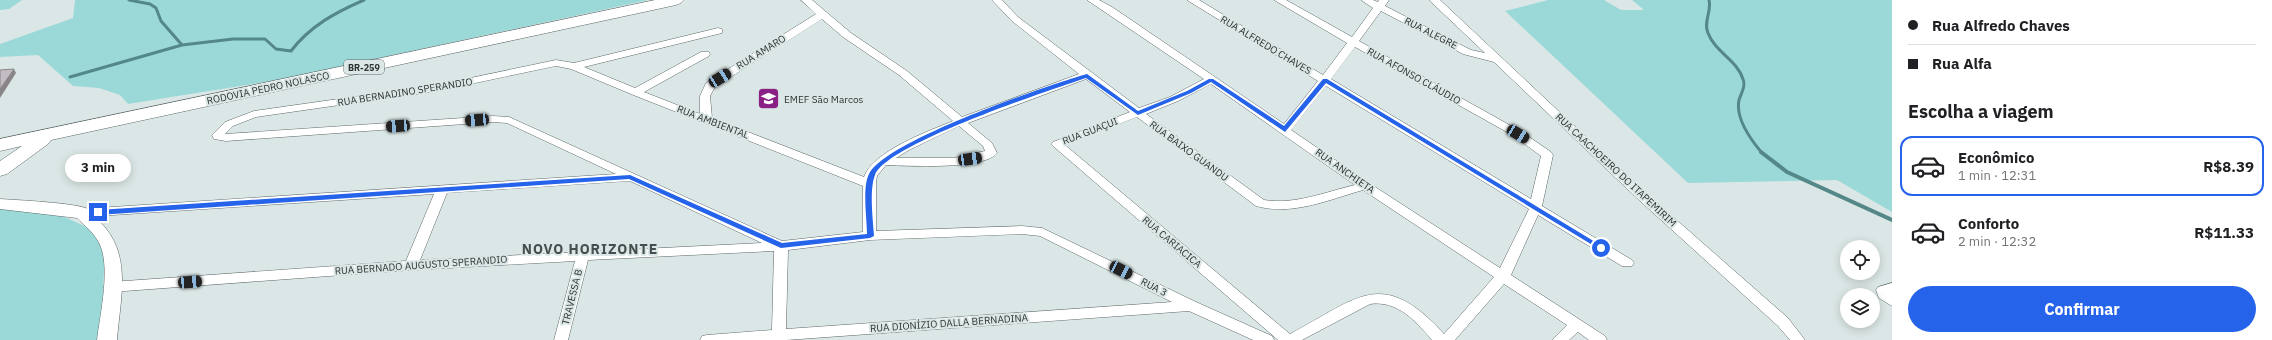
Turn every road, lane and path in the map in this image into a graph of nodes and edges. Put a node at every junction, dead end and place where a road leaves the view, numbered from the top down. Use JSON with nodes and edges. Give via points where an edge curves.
{"nodes":[{"id":1,"x":676,"y":0,"type":"edge"},
{"id":2,"x":806,"y":0,"type":"edge"},
{"id":3,"x":997,"y":0,"type":"edge"},
{"id":4,"x":1092,"y":0,"type":"edge"},
{"id":5,"x":1192,"y":0,"type":"edge"},
{"id":6,"x":1279,"y":0,"type":"edge"},
{"id":7,"x":1366,"y":0,"type":"edge"},
{"id":8,"x":1434,"y":0,"type":"edge"},
{"id":9,"x":1381,"y":3,"type":"edge"},
{"id":10,"x":823,"y":14,"type":"junction"},
{"id":11,"x":718,"y":32,"type":"dead end"},
{"id":12,"x":1353,"y":41,"type":"junction"},
{"id":13,"x":705,"y":54,"type":"dead end"},
{"id":14,"x":1498,"y":60,"type":"junction"},
{"id":15,"x":556,"y":63,"type":"joint"},
{"id":16,"x":574,"y":66,"type":"junction"},
{"id":17,"x":1087,"y":75,"type":"junction"},
{"id":18,"x":1211,"y":80,"type":"junction"},
{"id":19,"x":1325,"y":80,"type":"junction"},
{"id":20,"x":635,"y":92,"type":"junction"},
{"id":21,"x":1138,"y":113,"type":"junction"},
{"id":22,"x":706,"y":120,"type":"junction"},
{"id":23,"x":960,"y":121,"type":"junction"},
{"id":24,"x":1285,"y":130,"type":"junction"},
{"id":25,"x":52,"y":134,"type":"junction"},
{"id":26,"x":1057,"y":144,"type":"joint"},
{"id":27,"x":0,"y":145,"type":"edge"},
{"id":28,"x":883,"y":161,"type":"junction"},
{"id":29,"x":0,"y":170,"type":"edge"},
{"id":30,"x":630,"y":177,"type":"junction"},
{"id":31,"x":870,"y":184,"type":"junction"},
{"id":32,"x":1365,"y":186,"type":"junction"},
{"id":33,"x":442,"y":189,"type":"junction"},
{"id":34,"x":0,"y":204,"type":"edge"},
{"id":35,"x":1535,"y":209,"type":"junction"},
{"id":36,"x":82,"y":213,"type":"junction"},
{"id":37,"x":1042,"y":232,"type":"joint"},
{"id":38,"x":870,"y":236,"type":"junction"},
{"id":39,"x":781,"y":246,"type":"junction"},
{"id":40,"x":582,"y":255,"type":"junction"},
{"id":41,"x":1627,"y":263,"type":"dead end"},
{"id":42,"x":411,"y":265,"type":"junction"},
{"id":43,"x":1504,"y":275,"type":"junction"},
{"id":44,"x":111,"y":287,"type":"junction"},
{"id":45,"x":1887,"y":289,"type":"edge"},
{"id":46,"x":1892,"y":301,"type":"edge"},
{"id":47,"x":1191,"y":306,"type":"junction"},
{"id":48,"x":1577,"y":325,"type":"junction"},
{"id":49,"x":779,"y":338,"type":"edge"},
{"id":50,"x":107,"y":340,"type":"edge"},
{"id":51,"x":561,"y":340,"type":"edge"},
{"id":52,"x":707,"y":340,"type":"edge"},
{"id":53,"x":1267,"y":340,"type":"edge"},
{"id":54,"x":1289,"y":340,"type":"edge"},
{"id":55,"x":1441,"y":340,"type":"edge"},
{"id":56,"x":1447,"y":340,"type":"edge"},
{"id":57,"x":1559,"y":340,"type":"edge"},
{"id":58,"x":1600,"y":340,"type":"edge"},
{"id":59,"x":1798,"y":340,"type":"edge"}],
"edges":[{"from":1,"to":25,"type":"highway","name":"RODOVIA PEDRO NOLASCO","number":"BR-259"},
{"from":2,"to":10,"type":"street"},
{"from":3,"to":17,"type":"street","name":"RUA BAIXO GUANDU","via":[[1016,19]]},
{"from":4,"to":18,"type":"street","name":"RUA ANCHIETA"},
{"from":5,"to":19,"type":"street","name":"RUA ALFREDO CHAVES"},
{"from":6,"to":12,"type":"street","name":"RUA AFONSO CLÁUDIO"},
{"from":7,"to":9,"type":"street","name":"RUA ALEGRE"},
{"from":8,"to":14,"type":"street","name":"RUA CAACHOEIRO DO ITAPEMIRIM"},
{"from":9,"to":12,"type":"street"},
{"from":9,"to":14,"type":"street","name":"RUA ALEGRE","via":[[1466,52]]},
{"from":10,"to":22,"type":"street","name":"RUA AMARO","via":[[710,85],[705,96]]},
{"from":10,"to":23,"type":"street","via":[[847,35],[903,73]]},
{"from":11,"to":16,"type":"street"},
{"from":12,"to":19,"type":"street"},
{"from":12,"to":35,"type":"street","name":"RUA AFONSO CLÁUDIO","via":[[1518,134],[1547,155]]},
{"from":13,"to":20,"type":"street"},
{"from":14,"to":59,"type":"street","name":"RUA CAACHOEIRO DO ITAPEMIRIM","via":[[1643,197],[1783,322]]},
{"from":15,"to":16,"type":"street","name":"RUA AMBIENTAL"},
{"from":15,"to":30,"type":"street","name":"RUA BERNADINO SPERANDIO","via":[[437,88],[254,114],[234,122],[220,132],[218,137],[503,120]]},
{"from":16,"to":20,"type":"street","name":"RUA AMBIENTAL"},
{"from":17,"to":21,"type":"street","name":"RUA BAIXO GUANDU"},
{"from":17,"to":23,"type":"street"},
{"from":18,"to":21,"type":"street","name":"RUA GUAÇUI"},
{"from":18,"to":24,"type":"street","name":"RUA ANCHIETA"},
{"from":19,"to":24,"type":"street"},
{"from":19,"to":35,"type":"street","name":"RUA ALFREDO CHAVES"},
{"from":20,"to":22,"type":"street","name":"RUA AMBIENTAL"},
{"from":21,"to":26,"type":"street","name":"RUA GUAÇUI"},
{"from":21,"to":32,"type":"street","name":"RUA BAIXO GUANDU","via":[[1260,203],[1290,205]]},
{"from":22,"to":31,"type":"street","name":"RUA AMBIENTAL"},
{"from":23,"to":28,"type":"street"},
{"from":23,"to":28,"type":"street","via":[[988,144],[991,153],[959,160]]},
{"from":24,"to":32,"type":"street","name":"RUA ANCHIETA"},
{"from":25,"to":27,"type":"highway","name":"RODOVIA PEDRO NOLASCO","number":"BR-259"},
{"from":25,"to":29,"type":"highway"},
{"from":26,"to":54,"type":"street","name":"RUA CARIACICA"},
{"from":28,"to":31,"type":"street","via":[[872,175]]},
{"from":30,"to":33,"type":"street"},
{"from":30,"to":39,"type":"street"},
{"from":31,"to":38,"type":"street"},
{"from":32,"to":43,"type":"street","name":"RUA ANCHIETA"},
{"from":33,"to":36,"type":"street"},
{"from":33,"to":42,"type":"street"},
{"from":34,"to":36,"type":"main road"},
{"from":35,"to":41,"type":"street","name":"RUA ALFREDO CHAVES"},
{"from":35,"to":43,"type":"street"},
{"from":36,"to":44,"type":"main road","via":[[107,241],[111,252]]},
{"from":37,"to":38,"type":"street","name":"RUA BERNADO AUGUSTO SPERANDIO","via":[[1012,230]]},
{"from":37,"to":47,"type":"street","name":"RUA 3"},
{"from":38,"to":39,"type":"street","name":"RUA BERNADO AUGUSTO SPERANDIO"},
{"from":39,"to":40,"type":"street","name":"RUA BERNADO AUGUSTO SPERANDIO"},
{"from":39,"to":49,"type":"street"},
{"from":40,"to":42,"type":"street","name":"RUA BERNADO AUGUSTO SPERANDIO"},
{"from":40,"to":51,"type":"street","name":"TRAVESSA B"},
{"from":42,"to":44,"type":"street","name":"RUA BERNADO AUGUSTO SPERANDIO"},
{"from":43,"to":48,"type":"street","name":"RUA ANCHIETA"},
{"from":43,"to":56,"type":"street"},
{"from":44,"to":50,"type":"main road"},
{"from":45,"to":46,"type":"street","via":[[1884,295]]},
{"from":47,"to":49,"type":"street","name":"RUA DIONÍZIO DALLA BERNADINA"},
{"from":47,"to":53,"type":"street","name":"RUA 3"},
{"from":48,"to":57,"type":"street"},
{"from":48,"to":58,"type":"street","name":"RUA ANCHIETA"},
{"from":49,"to":52,"type":"street","name":"RUA DIONÍZIO DALLA BERNADINA"},
{"from":54,"to":55,"type":"street","via":[[1367,299],[1377,297],[1396,300],[1416,315]]}]}
